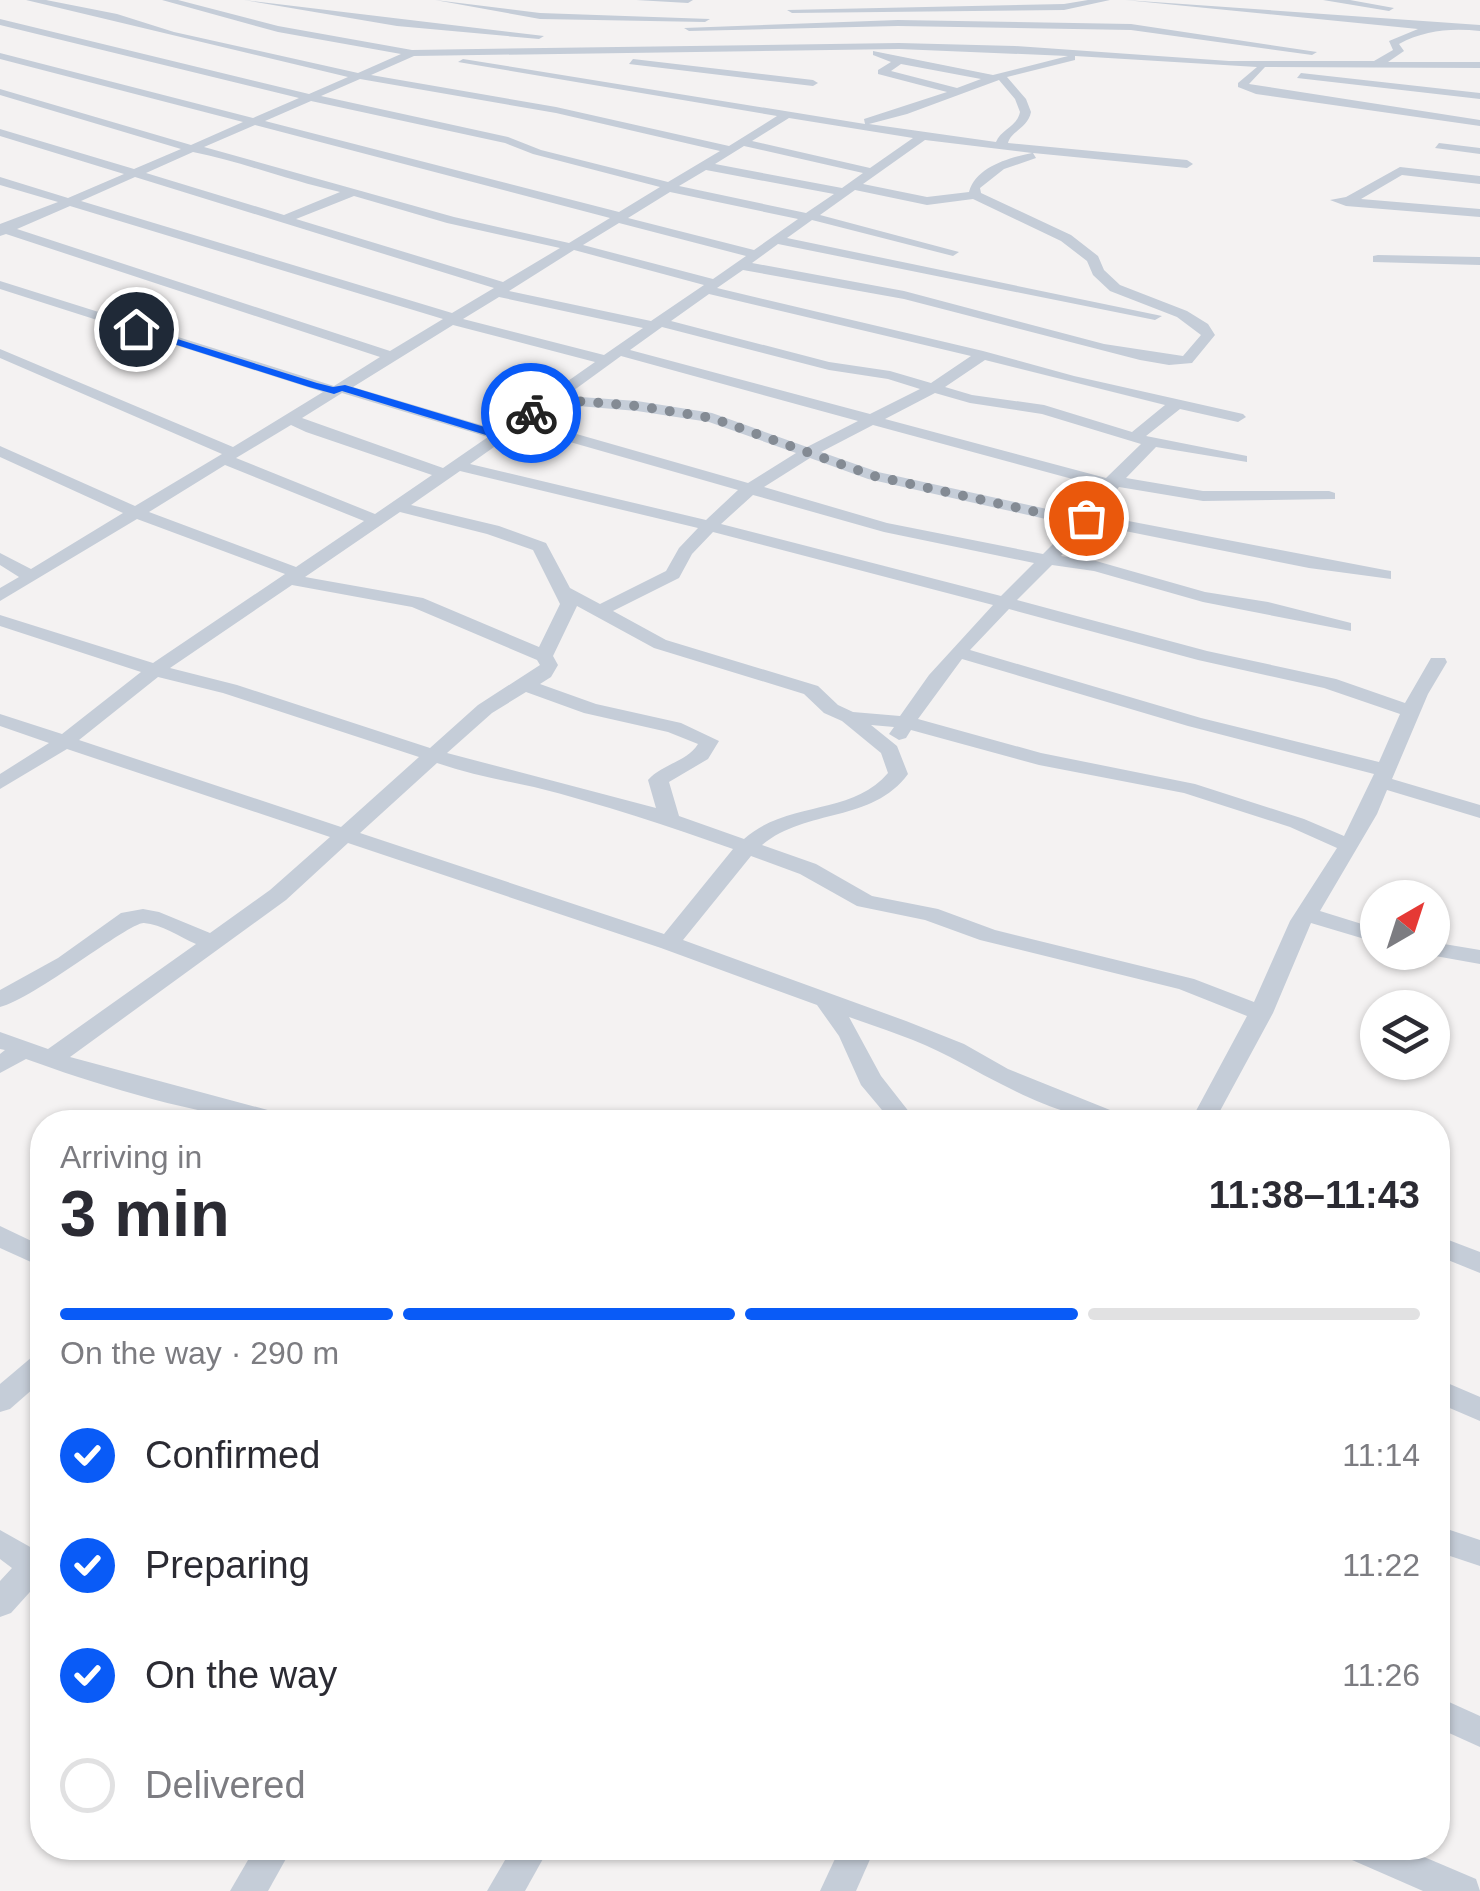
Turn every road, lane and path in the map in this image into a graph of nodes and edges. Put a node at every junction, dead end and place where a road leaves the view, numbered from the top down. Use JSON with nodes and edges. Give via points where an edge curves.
{"nodes":[{"id":1,"x":167,"y":0,"type":"edge"},
{"id":2,"x":249,"y":0,"type":"edge"},
{"id":3,"x":440,"y":0,"type":"edge"},
{"id":4,"x":641,"y":0,"type":"edge"},
{"id":5,"x":688,"y":0,"type":"edge"},
{"id":6,"x":1105,"y":0,"type":"edge"},
{"id":7,"x":1130,"y":0,"type":"edge"},
{"id":8,"x":1328,"y":0,"type":"edge"},
{"id":9,"x":234,"y":1,"type":"edge"},
{"id":10,"x":779,"y":2,"type":"dead end"},
{"id":11,"x":70,"y":3,"type":"edge"},
{"id":12,"x":37,"y":5,"type":"edge"},
{"id":13,"x":1389,"y":8,"type":"dead end"},
{"id":14,"x":1249,"y":9,"type":"junction"},
{"id":15,"x":542,"y":10,"type":"junction"},
{"id":16,"x":202,"y":12,"type":"junction"},
{"id":17,"x":22,"y":18,"type":"dead end"},
{"id":18,"x":798,"y":18,"type":"junction"},
{"id":19,"x":720,"y":19,"type":"junction"},
{"id":20,"x":1,"y":23,"type":"edge"},
{"id":21,"x":1432,"y":27,"type":"junction"},
{"id":22,"x":689,"y":28,"type":"dead end"},
{"id":23,"x":745,"y":28,"type":"junction"},
{"id":24,"x":1480,"y":28,"type":"edge"},
{"id":25,"x":539,"y":36,"type":"junction"},
{"id":26,"x":1217,"y":39,"type":"junction"},
{"id":27,"x":865,"y":48,"type":"junction"},
{"id":28,"x":537,"y":49,"type":"junction"},
{"id":29,"x":555,"y":49,"type":"junction"},
{"id":30,"x":412,"y":53,"type":"junction"},
{"id":31,"x":1078,"y":54,"type":"junction"},
{"id":32,"x":0,"y":56,"type":"edge"},
{"id":33,"x":899,"y":61,"type":"junction"},
{"id":34,"x":1192,"y":61,"type":"junction"},
{"id":35,"x":1229,"y":64,"type":"junction"},
{"id":36,"x":1377,"y":64,"type":"junction"},
{"id":37,"x":1480,"y":65,"type":"edge"},
{"id":38,"x":1261,"y":69,"type":"junction"},
{"id":39,"x":359,"y":76,"type":"junction"},
{"id":40,"x":998,"y":77,"type":"junction"},
{"id":41,"x":812,"y":83,"type":"dead end"},
{"id":42,"x":0,"y":92,"type":"edge"},
{"id":43,"x":960,"y":92,"type":"junction"},
{"id":44,"x":1480,"y":96,"type":"edge"},
{"id":45,"x":309,"y":97,"type":"junction"},
{"id":46,"x":790,"y":114,"type":"junction"},
{"id":47,"x":883,"y":118,"type":"junction"},
{"id":48,"x":855,"y":123,"type":"junction"},
{"id":49,"x":253,"y":124,"type":"junction"},
{"id":50,"x":1480,"y":124,"type":"edge"},
{"id":51,"x":894,"y":130,"type":"junction"},
{"id":52,"x":0,"y":132,"type":"edge"},
{"id":53,"x":923,"y":136,"type":"junction"},
{"id":54,"x":26,"y":140,"type":"junction"},
{"id":55,"x":739,"y":146,"type":"junction"},
{"id":56,"x":1439,"y":146,"type":"dead end"},
{"id":57,"x":1004,"y":147,"type":"junction"},
{"id":58,"x":0,"y":149,"type":"edge"},
{"id":59,"x":194,"y":149,"type":"junction"},
{"id":60,"x":1480,"y":151,"type":"edge"},
{"id":61,"x":1058,"y":153,"type":"junction"},
{"id":62,"x":1187,"y":164,"type":"dead end"},
{"id":63,"x":706,"y":166,"type":"junction"},
{"id":64,"x":873,"y":172,"type":"junction"},
{"id":65,"x":134,"y":174,"type":"junction"},
{"id":66,"x":1480,"y":180,"type":"edge"},
{"id":67,"x":0,"y":181,"type":"edge"},
{"id":68,"x":671,"y":187,"type":"junction"},
{"id":69,"x":850,"y":189,"type":"junction"},
{"id":70,"x":354,"y":191,"type":"junction"},
{"id":71,"x":976,"y":195,"type":"junction"},
{"id":72,"x":71,"y":202,"type":"junction"},
{"id":73,"x":1480,"y":213,"type":"edge"},
{"id":74,"x":809,"y":217,"type":"junction"},
{"id":75,"x":288,"y":218,"type":"junction"},
{"id":76,"x":620,"y":218,"type":"junction"},
{"id":77,"x":2,"y":230,"type":"edge"},
{"id":78,"x":776,"y":240,"type":"junction"},
{"id":79,"x":572,"y":246,"type":"junction"},
{"id":80,"x":953,"y":252,"type":"dead end"},
{"id":81,"x":756,"y":254,"type":"junction"},
{"id":82,"x":1378,"y":259,"type":"dead end"},
{"id":83,"x":1480,"y":261,"type":"edge"},
{"id":84,"x":739,"y":265,"type":"junction"},
{"id":85,"x":0,"y":285,"type":"edge"},
{"id":86,"x":709,"y":286,"type":"junction"},
{"id":87,"x":500,"y":290,"type":"junction"},
{"id":88,"x":1172,"y":311,"type":"junction"},
{"id":89,"x":452,"y":319,"type":"junction"},
{"id":90,"x":656,"y":324,"type":"junction"},
{"id":91,"x":1106,"y":347,"type":"junction"},
{"id":92,"x":0,"y":354,"type":"edge"},
{"id":93,"x":983,"y":355,"type":"junction"},
{"id":94,"x":391,"y":356,"type":"junction"},
{"id":95,"x":612,"y":356,"type":"junction"},
{"id":96,"x":1081,"y":370,"type":"junction"},
{"id":97,"x":935,"y":387,"type":"junction"},
{"id":98,"x":338,"y":389,"type":"junction"},
{"id":99,"x":550,"y":399,"type":"junction"},
{"id":100,"x":1176,"y":404,"type":"junction"},
{"id":101,"x":1238,"y":417,"type":"dead end"},
{"id":102,"x":290,"y":418,"type":"junction"},
{"id":103,"x":875,"y":420,"type":"junction"},
{"id":104,"x":518,"y":422,"type":"junction"},
{"id":105,"x":499,"y":435,"type":"junction"},
{"id":106,"x":1134,"y":438,"type":"junction"},
{"id":107,"x":1152,"y":442,"type":"junction"},
{"id":108,"x":0,"y":451,"type":"edge"},
{"id":109,"x":806,"y":454,"type":"junction"},
{"id":110,"x":229,"y":456,"type":"junction"},
{"id":111,"x":1240,"y":459,"type":"dead end"},
{"id":112,"x":450,"y":470,"type":"junction"},
{"id":113,"x":1111,"y":483,"type":"junction"},
{"id":114,"x":754,"y":488,"type":"junction"},
{"id":115,"x":1329,"y":496,"type":"dead end"},
{"id":116,"x":396,"y":506,"type":"junction"},
{"id":117,"x":136,"y":513,"type":"junction"},
{"id":118,"x":376,"y":520,"type":"junction"},
{"id":119,"x":1084,"y":520,"type":"junction"},
{"id":120,"x":712,"y":526,"type":"junction"},
{"id":121,"x":0,"y":558,"type":"edge"},
{"id":122,"x":1050,"y":558,"type":"junction"},
{"id":123,"x":1385,"y":575,"type":"dead end"},
{"id":124,"x":32,"y":576,"type":"junction"},
{"id":125,"x":293,"y":576,"type":"junction"},
{"id":126,"x":566,"y":592,"type":"junction"},
{"id":127,"x":0,"y":596,"type":"edge"},
{"id":128,"x":1006,"y":605,"type":"junction"},
{"id":129,"x":600,"y":610,"type":"junction"},
{"id":130,"x":0,"y":620,"type":"edge"},
{"id":131,"x":1345,"y":627,"type":"dead end"},
{"id":132,"x":960,"y":654,"type":"junction"},
{"id":133,"x":544,"y":656,"type":"junction"},
{"id":134,"x":1438,"y":662,"type":"dead end"},
{"id":135,"x":155,"y":670,"type":"junction"},
{"id":136,"x":525,"y":684,"type":"junction"},
{"id":137,"x":1410,"y":711,"type":"junction"},
{"id":138,"x":850,"y":717,"type":"junction"},
{"id":139,"x":0,"y":720,"type":"edge"},
{"id":140,"x":906,"y":722,"type":"junction"},
{"id":141,"x":64,"y":742,"type":"junction"},
{"id":142,"x":890,"y":750,"type":"junction"},
{"id":143,"x":431,"y":755,"type":"junction"},
{"id":144,"x":1383,"y":776,"type":"junction"},
{"id":145,"x":0,"y":784,"type":"edge"},
{"id":146,"x":1480,"y":812,"type":"edge"},
{"id":147,"x":670,"y":820,"type":"junction"},
{"id":148,"x":348,"y":835,"type":"junction"},
{"id":149,"x":1349,"y":846,"type":"junction"},
{"id":150,"x":748,"y":847,"type":"junction"},
{"id":151,"x":1306,"y":914,"type":"junction"},
{"id":152,"x":1360,"y":930,"type":"edge"},
{"id":153,"x":213,"y":943,"type":"junction"},
{"id":154,"x":669,"y":943,"type":"junction"},
{"id":155,"x":1450,"y":952,"type":"edge"},
{"id":156,"x":1480,"y":957,"type":"edge"},
{"id":157,"x":0,"y":1000,"type":"edge"},
{"id":158,"x":827,"y":1002,"type":"junction"},
{"id":159,"x":1262,"y":1013,"type":"junction"},
{"id":160,"x":12,"y":1045,"type":"edge"},
{"id":161,"x":51,"y":1059,"type":"junction"},
{"id":162,"x":0,"y":1065,"type":"edge"},
{"id":163,"x":237,"y":1110,"type":"edge"},
{"id":164,"x":895,"y":1110,"type":"edge"},
{"id":165,"x":1087,"y":1110,"type":"edge"},
{"id":166,"x":1209,"y":1110,"type":"edge"},
{"id":167,"x":0,"y":1236,"type":"edge"},
{"id":168,"x":1450,"y":1250,"type":"edge"},
{"id":169,"x":30,"y":1251,"type":"edge"},
{"id":170,"x":1476,"y":1259,"type":"edge"},
{"id":171,"x":30,"y":1375,"type":"edge"},
{"id":172,"x":1450,"y":1396,"type":"edge"},
{"id":173,"x":0,"y":1401,"type":"edge"},
{"id":174,"x":1480,"y":1410,"type":"edge"},
{"id":175,"x":0,"y":1543,"type":"edge"},
{"id":176,"x":1450,"y":1543,"type":"edge"},
{"id":177,"x":1480,"y":1553,"type":"edge"},
{"id":178,"x":30,"y":1559,"type":"edge"},
{"id":179,"x":30,"y":1574,"type":"edge"},
{"id":180,"x":0,"y":1603,"type":"edge"},
{"id":181,"x":1450,"y":1718,"type":"edge"},
{"id":182,"x":1480,"y":1732,"type":"edge"},
{"id":183,"x":267,"y":1860,"type":"edge"},
{"id":184,"x":524,"y":1860,"type":"edge"},
{"id":185,"x":852,"y":1860,"type":"edge"},
{"id":186,"x":1392,"y":1860,"type":"edge"},
{"id":187,"x":248,"y":1891,"type":"edge"},
{"id":188,"x":506,"y":1891,"type":"edge"},
{"id":189,"x":838,"y":1891,"type":"edge"},
{"id":190,"x":1463,"y":1891,"type":"edge"}],
"edges":[{"from":1,"to":16,"type":"street"},
{"from":2,"to":25,"type":"street","via":[[397,24]]},
{"from":3,"to":15,"type":"street"},
{"from":4,"to":5,"type":"street"},
{"from":6,"to":18,"type":"street"},
{"from":7,"to":14,"type":"street"},
{"from":8,"to":13,"type":"street"},
{"from":9,"to":16,"type":"street"},
{"from":10,"to":18,"type":"street"},
{"from":11,"to":12,"type":"street"},
{"from":11,"to":39,"type":"street"},
{"from":14,"to":21,"type":"street"},
{"from":14,"to":26,"type":"street"},
{"from":15,"to":19,"type":"street"},
{"from":15,"to":25,"type":"street"},
{"from":16,"to":30,"type":"street"},
{"from":17,"to":20,"type":"street"},
{"from":18,"to":19,"type":"street"},
{"from":18,"to":23,"type":"street"},
{"from":18,"to":26,"type":"street","via":[[1100,26]]},
{"from":19,"to":23,"type":"street"},
{"from":20,"to":45,"type":"street"},
{"from":21,"to":24,"type":"street"},
{"from":21,"to":36,"type":"street","via":[[1394,42],[1399,51]]},
{"from":22,"to":23,"type":"street"},
{"from":25,"to":28,"type":"street"},
{"from":26,"to":34,"type":"street"},
{"from":26,"to":36,"type":"street"},
{"from":27,"to":29,"type":"street"},
{"from":27,"to":31,"type":"street"},
{"from":27,"to":33,"type":"street"},
{"from":28,"to":29,"type":"street"},
{"from":28,"to":30,"type":"street"},
{"from":29,"to":41,"type":"street"},
{"from":30,"to":39,"type":"street"},
{"from":30,"to":46,"type":"street"},
{"from":31,"to":34,"type":"street"},
{"from":31,"to":40,"type":"street"},
{"from":32,"to":49,"type":"street"},
{"from":33,"to":40,"type":"street"},
{"from":33,"to":43,"type":"street","via":[[882,72]]},
{"from":34,"to":35,"type":"street"},
{"from":35,"to":36,"type":"street"},
{"from":35,"to":38,"type":"street"},
{"from":36,"to":37,"type":"street"},
{"from":38,"to":44,"type":"street"},
{"from":38,"to":50,"type":"street","via":[[1242,85]]},
{"from":39,"to":45,"type":"street"},
{"from":39,"to":55,"type":"street"},
{"from":40,"to":43,"type":"street"},
{"from":40,"to":57,"type":"street","via":[[1018,91],[1026,115],[1005,134]]},
{"from":42,"to":59,"type":"street"},
{"from":43,"to":47,"type":"street"},
{"from":45,"to":49,"type":"street"},
{"from":45,"to":68,"type":"street","via":[[508,140]]},
{"from":46,"to":48,"type":"street"},
{"from":46,"to":55,"type":"street"},
{"from":47,"to":48,"type":"street"},
{"from":47,"to":51,"type":"street"},
{"from":48,"to":51,"type":"street"},
{"from":49,"to":59,"type":"street"},
{"from":49,"to":76,"type":"street"},
{"from":51,"to":53,"type":"street"},
{"from":52,"to":54,"type":"street"},
{"from":53,"to":57,"type":"street"},
{"from":53,"to":64,"type":"street"},
{"from":54,"to":58,"type":"street"},
{"from":54,"to":65,"type":"street"},
{"from":55,"to":63,"type":"street"},
{"from":55,"to":64,"type":"street"},
{"from":56,"to":60,"type":"street"},
{"from":57,"to":61,"type":"street"},
{"from":59,"to":65,"type":"street"},
{"from":59,"to":70,"type":"street"},
{"from":61,"to":62,"type":"street"},
{"from":61,"to":71,"type":"street","via":[[1007,161],[986,172]]},
{"from":63,"to":68,"type":"street"},
{"from":63,"to":69,"type":"street"},
{"from":64,"to":69,"type":"street"},
{"from":65,"to":72,"type":"street"},
{"from":65,"to":75,"type":"street"},
{"from":66,"to":73,"type":"street","via":[[1400,170],[1341,201]]},
{"from":67,"to":72,"type":"street"},
{"from":68,"to":74,"type":"street"},
{"from":68,"to":76,"type":"street"},
{"from":69,"to":71,"type":"street","via":[[926,201]]},
{"from":69,"to":74,"type":"street"},
{"from":70,"to":75,"type":"street"},
{"from":70,"to":79,"type":"street"},
{"from":71,"to":88,"type":"street","via":[[1082,249],[1115,288]]},
{"from":72,"to":77,"type":"street"},
{"from":72,"to":89,"type":"street"},
{"from":74,"to":78,"type":"street"},
{"from":74,"to":80,"type":"street"},
{"from":75,"to":87,"type":"street"},
{"from":76,"to":79,"type":"street"},
{"from":76,"to":81,"type":"street"},
{"from":77,"to":94,"type":"street"},
{"from":78,"to":81,"type":"street"},
{"from":78,"to":88,"type":"street","via":[[1143,316]]},
{"from":79,"to":86,"type":"street"},
{"from":79,"to":87,"type":"street"},
{"from":81,"to":84,"type":"street"},
{"from":82,"to":83,"type":"street"},
{"from":84,"to":86,"type":"street"},
{"from":84,"to":91,"type":"street","via":[[923,299]]},
{"from":85,"to":98,"type":"street"},
{"from":86,"to":90,"type":"street"},
{"from":86,"to":93,"type":"street"},
{"from":87,"to":89,"type":"street"},
{"from":87,"to":90,"type":"street"},
{"from":88,"to":91,"type":"street","via":[[1208,335],[1187,360]]},
{"from":89,"to":94,"type":"street"},
{"from":89,"to":95,"type":"street"},
{"from":90,"to":95,"type":"street"},
{"from":90,"to":97,"type":"street"},
{"from":91,"to":96,"type":"street"},
{"from":92,"to":110,"type":"street"},
{"from":93,"to":96,"type":"street"},
{"from":93,"to":97,"type":"street"},
{"from":94,"to":98,"type":"street"},
{"from":95,"to":99,"type":"street"},
{"from":95,"to":103,"type":"street"},
{"from":96,"to":100,"type":"street"},
{"from":97,"to":103,"type":"street"},
{"from":97,"to":106,"type":"street"},
{"from":98,"to":102,"type":"street"},
{"from":98,"to":105,"type":"street"},
{"from":99,"to":104,"type":"street"},
{"from":99,"to":109,"type":"street","via":[[712,418]]},
{"from":100,"to":101,"type":"street"},
{"from":100,"to":106,"type":"street"},
{"from":102,"to":110,"type":"street"},
{"from":102,"to":112,"type":"street"},
{"from":103,"to":109,"type":"street"},
{"from":103,"to":113,"type":"street"},
{"from":104,"to":105,"type":"street"},
{"from":104,"to":114,"type":"street"},
{"from":105,"to":112,"type":"street"},
{"from":106,"to":107,"type":"street"},
{"from":107,"to":111,"type":"street"},
{"from":107,"to":113,"type":"street"},
{"from":108,"to":117,"type":"street"},
{"from":109,"to":114,"type":"street"},
{"from":109,"to":119,"type":"street","via":[[874,476]]},
{"from":110,"to":117,"type":"street"},
{"from":110,"to":118,"type":"street"},
{"from":112,"to":116,"type":"street"},
{"from":112,"to":120,"type":"street"},
{"from":113,"to":115,"type":"street","via":[[1203,496]]},
{"from":113,"to":119,"type":"street"},
{"from":114,"to":120,"type":"street"},
{"from":114,"to":122,"type":"street","via":[[884,527]]},
{"from":116,"to":118,"type":"street"},
{"from":116,"to":126,"type":"street","via":[[540,547]]},
{"from":117,"to":124,"type":"street"},
{"from":117,"to":125,"type":"street"},
{"from":118,"to":125,"type":"street"},
{"from":119,"to":122,"type":"street"},
{"from":119,"to":123,"type":"street"},
{"from":120,"to":128,"type":"street"},
{"from":120,"to":129,"type":"street","via":[[672,574]]},
{"from":121,"to":124,"type":"street"},
{"from":122,"to":128,"type":"street"},
{"from":122,"to":131,"type":"street"},
{"from":124,"to":127,"type":"street"},
{"from":125,"to":133,"type":"street","via":[[391,594]]},
{"from":125,"to":135,"type":"street"},
{"from":126,"to":129,"type":"street"},
{"from":126,"to":133,"type":"street","via":[[569,604]]},
{"from":128,"to":132,"type":"street"},
{"from":128,"to":137,"type":"street","via":[[1329,683]]},
{"from":129,"to":138,"type":"street","via":[[660,644],[797,683]]},
{"from":130,"to":135,"type":"street"},
{"from":132,"to":140,"type":"street"},
{"from":132,"to":144,"type":"street","via":[[1230,732],[1326,752]]},
{"from":133,"to":136,"type":"street","via":[[544,673]]},
{"from":134,"to":137,"type":"street"},
{"from":135,"to":141,"type":"street"},
{"from":135,"to":143,"type":"street"},
{"from":136,"to":143,"type":"street"},
{"from":136,"to":147,"type":"street","via":[[709,741],[700,757],[658,780]]},
{"from":137,"to":144,"type":"street"},
{"from":138,"to":140,"type":"street"},
{"from":138,"to":142,"type":"street"},
{"from":139,"to":141,"type":"street"},
{"from":140,"to":142,"type":"street"},
{"from":140,"to":149,"type":"street","via":[[1039,759],[1188,788]]},
{"from":141,"to":145,"type":"street"},
{"from":141,"to":148,"type":"street"},
{"from":142,"to":150,"type":"street","via":[[898,774],[886,792],[797,816]]},
{"from":143,"to":147,"type":"street"},
{"from":143,"to":148,"type":"street"},
{"from":144,"to":146,"type":"street"},
{"from":144,"to":149,"type":"street"},
{"from":147,"to":150,"type":"street"},
{"from":148,"to":153,"type":"street"},
{"from":148,"to":154,"type":"street"},
{"from":149,"to":151,"type":"street"},
{"from":150,"to":154,"type":"street"},
{"from":150,"to":159,"type":"street","via":[[808,869],[865,901],[1186,984]]},
{"from":151,"to":152,"type":"street"},
{"from":151,"to":159,"type":"street"},
{"from":153,"to":157,"type":"street","via":[[158,919],[128,918]]},
{"from":153,"to":161,"type":"street"},
{"from":154,"to":158,"type":"street"},
{"from":155,"to":156,"type":"street"},
{"from":158,"to":164,"type":"street"},
{"from":158,"to":165,"type":"street","via":[[956,1050]]},
{"from":159,"to":166,"type":"street"},
{"from":160,"to":161,"type":"street"},
{"from":160,"to":162,"type":"street"},
{"from":161,"to":163,"type":"street"},
{"from":167,"to":169,"type":"street"},
{"from":168,"to":170,"type":"street"},
{"from":171,"to":173,"type":"street"},
{"from":172,"to":174,"type":"street"},
{"from":175,"to":178,"type":"street"},
{"from":176,"to":177,"type":"street"},
{"from":179,"to":180,"type":"street"},
{"from":181,"to":182,"type":"street"},
{"from":183,"to":187,"type":"street"},
{"from":184,"to":188,"type":"street"},
{"from":185,"to":189,"type":"street"},
{"from":186,"to":190,"type":"street"}]}
